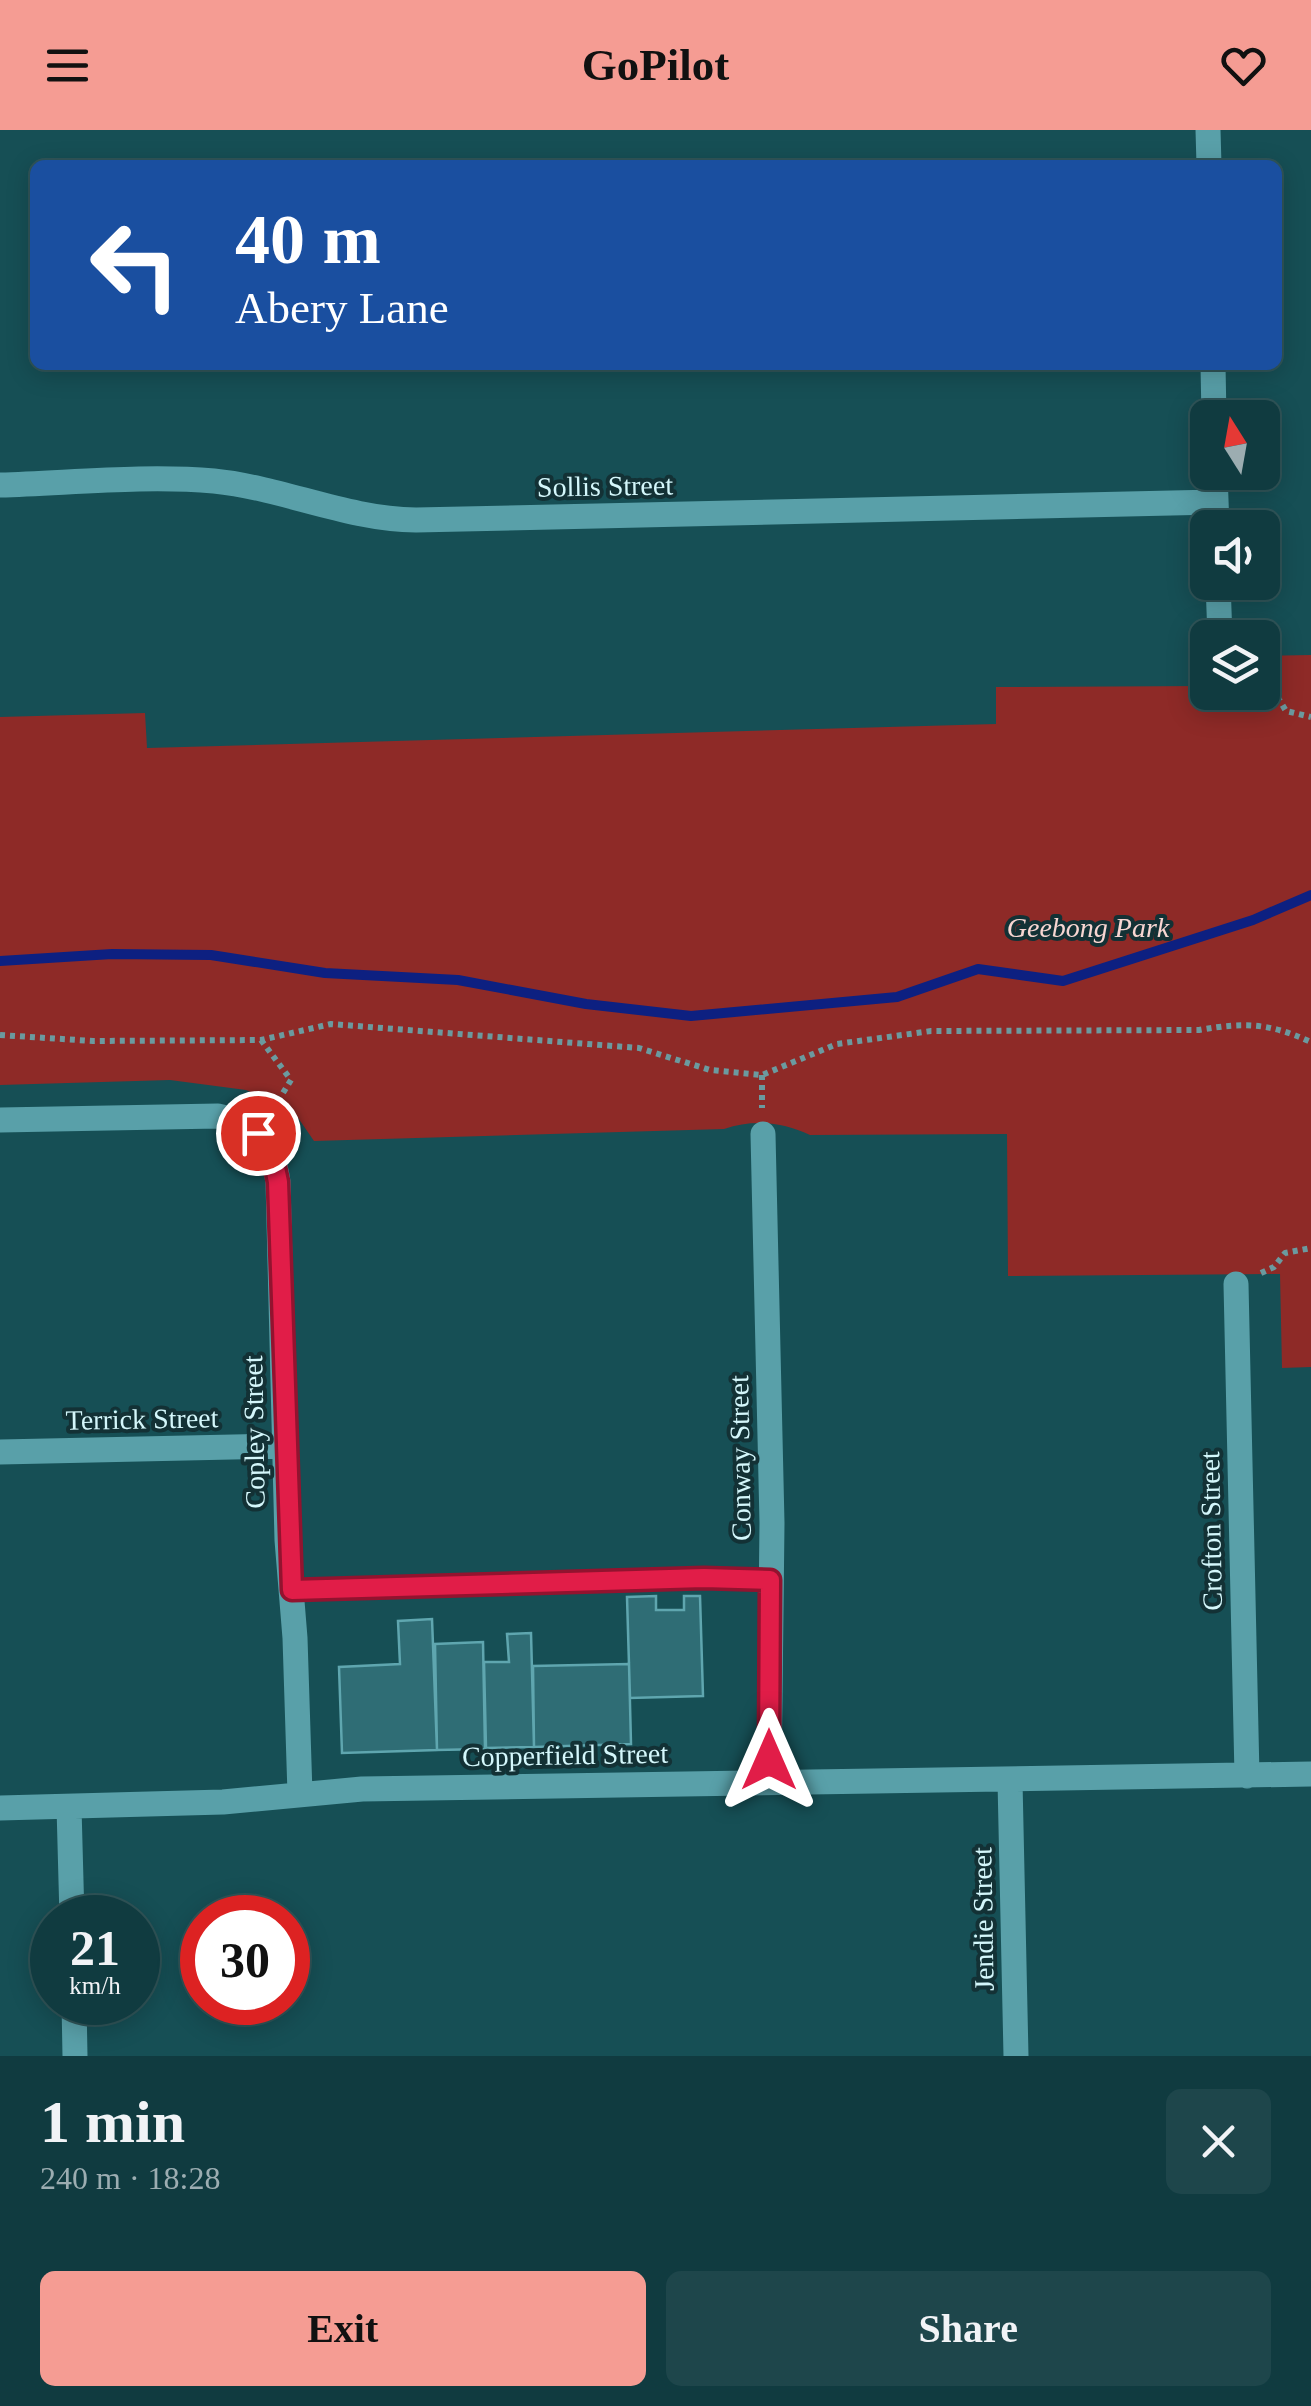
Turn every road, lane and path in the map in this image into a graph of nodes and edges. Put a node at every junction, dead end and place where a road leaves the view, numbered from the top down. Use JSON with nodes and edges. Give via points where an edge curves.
{"nodes":[{"id":1,"x":1208,"y":130,"type":"edge"},
{"id":2,"x":1209,"y":160,"type":"edge"},
{"id":3,"x":1213,"y":370,"type":"edge"},
{"id":4,"x":1214,"y":400,"type":"edge"},
{"id":5,"x":0,"y":486,"type":"edge"},
{"id":6,"x":1190,"y":515,"type":"edge"},
{"id":7,"x":1280,"y":702,"type":"edge"},
{"id":8,"x":1311,"y":717,"type":"edge"},
{"id":9,"x":0,"y":1035,"type":"edge"},
{"id":10,"x":262,"y":1040,"type":"junction"},
{"id":11,"x":1311,"y":1042,"type":"edge"},
{"id":12,"x":0,"y":1120,"type":"edge"},
{"id":13,"x":258,"y":1133,"type":"junction"},
{"id":14,"x":762,"y":1134,"type":"dead end"},
{"id":15,"x":1311,"y":1248,"type":"edge"},
{"id":16,"x":1236,"y":1284,"type":"joint"},
{"id":17,"x":285,"y":1446,"type":"junction"},
{"id":18,"x":0,"y":1452,"type":"edge"},
{"id":19,"x":770,"y":1580,"type":"junction"},
{"id":20,"x":292,"y":1590,"type":"junction"},
{"id":21,"x":1311,"y":1774,"type":"edge"},
{"id":22,"x":1247,"y":1776,"type":"junction"},
{"id":23,"x":1010,"y":1781,"type":"junction"},
{"id":24,"x":769,"y":1782,"type":"junction"},
{"id":25,"x":300,"y":1794,"type":"junction"},
{"id":26,"x":69,"y":1807,"type":"junction"},
{"id":27,"x":0,"y":1808,"type":"edge"},
{"id":28,"x":71,"y":1895,"type":"edge"},
{"id":29,"x":74,"y":2025,"type":"edge"},
{"id":30,"x":75,"y":2056,"type":"edge"},
{"id":31,"x":1016,"y":2056,"type":"edge"}],
"edges":[{"from":1,"to":2,"type":"street"},
{"from":3,"to":4,"type":"street"},
{"from":5,"to":6,"type":"street","name":"Sollis Street","via":[[212,481],[379,520]]},
{"from":7,"to":8,"type":"path","via":[[1286,712]]},
{"from":9,"to":10,"type":"path"},
{"from":10,"to":11,"type":"path","via":[[331,1024],[639,1048],[710,1070],[762,1075],[837,1044],[932,1031],[1199,1030],[1234,1024],[1276,1026]]},
{"from":10,"to":13,"type":"path","via":[[291,1080]]},
{"from":12,"to":13,"type":"street","via":[[198,1115],[234,1119]]},
{"from":13,"to":17,"type":"street","name":"Copley Street","via":[[272,1153],[278,1182]]},
{"from":14,"to":19,"type":"street","name":"Conway Street"},
{"from":15,"to":16,"type":"path","via":[[1285,1253],[1274,1267]]},
{"from":16,"to":22,"type":"street","name":"Crofton Street"},
{"from":17,"to":18,"type":"street","name":"Terrick Street"},
{"from":17,"to":20,"type":"street","name":"Copley Street"},
{"from":19,"to":20,"type":"lane"},
{"from":19,"to":24,"type":"street","name":"Conway Street"},
{"from":20,"to":25,"type":"street","name":"Copley Street"},
{"from":21,"to":22,"type":"street","name":"Copperfield Street"},
{"from":22,"to":23,"type":"street","name":"Copperfield Street"},
{"from":23,"to":24,"type":"street","name":"Copperfield Street"},
{"from":23,"to":31,"type":"street","name":"Jendie Street"},
{"from":24,"to":25,"type":"street","name":"Copperfield Street"},
{"from":25,"to":26,"type":"street","name":"Copperfield Street"},
{"from":26,"to":27,"type":"street","name":"Copperfield Street"},
{"from":26,"to":28,"type":"street"},
{"from":29,"to":30,"type":"street"}]}
